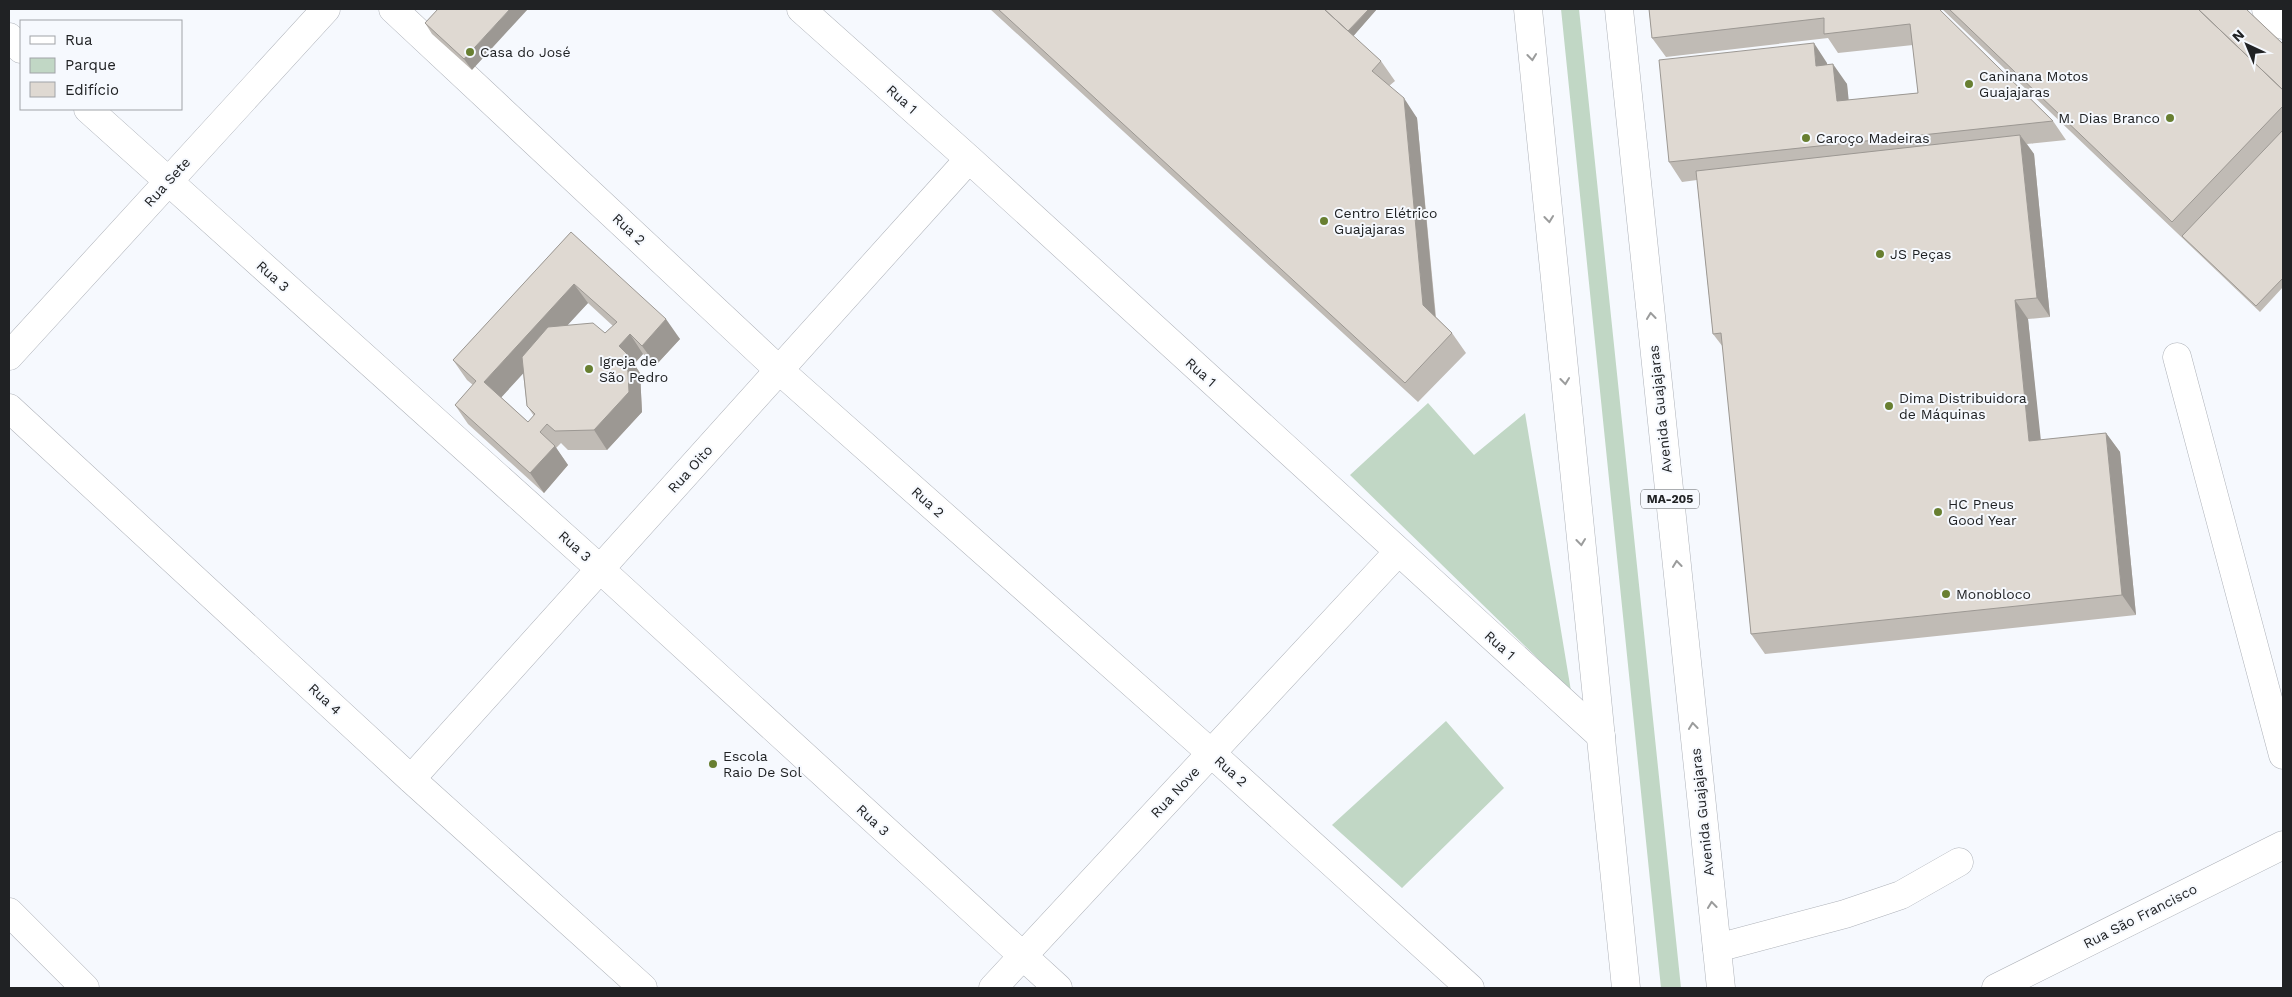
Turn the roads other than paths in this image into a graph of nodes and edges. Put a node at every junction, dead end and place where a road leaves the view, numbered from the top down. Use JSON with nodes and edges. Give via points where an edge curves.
{"nodes":[{"id":1,"x":326,"y":9,"type":"edge"},
{"id":2,"x":392,"y":9,"type":"edge"},
{"id":3,"x":801,"y":9,"type":"edge"},
{"id":4,"x":1528,"y":9,"type":"edge"},
{"id":5,"x":1619,"y":9,"type":"edge"},
{"id":6,"x":2266,"y":9,"type":"edge"},
{"id":7,"x":2283,"y":25,"type":"edge"},
{"id":8,"x":9,"y":37,"type":"edge"},
{"id":9,"x":20,"y":47,"type":"edge"},
{"id":10,"x":89,"y":110,"type":"edge"},
{"id":11,"x":969,"y":159,"type":"junction"},
{"id":12,"x":168,"y":182,"type":"junction"},
{"id":13,"x":9,"y":356,"type":"edge"},
{"id":14,"x":2177,"y":357,"type":"dead end"},
{"id":15,"x":780,"y":370,"type":"junction"},
{"id":16,"x":9,"y":408,"type":"edge"},
{"id":17,"x":1398,"y":552,"type":"junction"},
{"id":18,"x":600,"y":569,"type":"junction"},
{"id":19,"x":1601,"y":736,"type":"junction"},
{"id":20,"x":1212,"y":753,"type":"junction"},
{"id":21,"x":2283,"y":755,"type":"edge"},
{"id":22,"x":411,"y":779,"type":"junction"},
{"id":23,"x":2283,"y":845,"type":"edge"},
{"id":24,"x":1959,"y":862,"type":"dead end"},
{"id":25,"x":9,"y":912,"type":"edge"},
{"id":26,"x":1716,"y":948,"type":"junction"},
{"id":27,"x":1022,"y":957,"type":"junction"},
{"id":28,"x":85,"y":988,"type":"edge"},
{"id":29,"x":643,"y":988,"type":"edge"},
{"id":30,"x":993,"y":988,"type":"edge"},
{"id":31,"x":1058,"y":988,"type":"edge"},
{"id":32,"x":1470,"y":988,"type":"edge"},
{"id":33,"x":1626,"y":988,"type":"edge"},
{"id":34,"x":1721,"y":988,"type":"edge"},
{"id":35,"x":1996,"y":988,"type":"edge"}],
"edges":[{"from":1,"to":12,"type":"street","name":"Rua Sete"},
{"from":2,"to":15,"type":"street","name":"Rua 2"},
{"from":3,"to":11,"type":"street","name":"Rua 1"},
{"from":4,"to":19,"type":"street","one_way":true},
{"from":26,"to":5,"type":"street","name":"Avenida Guajajaras","number":"MA-205","one_way":true},
{"from":6,"to":7,"type":"street"},
{"from":8,"to":9,"type":"street"},
{"from":10,"to":12,"type":"street","name":"Rua 3"},
{"from":11,"to":15,"type":"street","name":"Rua Oito"},
{"from":11,"to":17,"type":"street","name":"Rua 1"},
{"from":12,"to":13,"type":"street","name":"Rua Sete"},
{"from":12,"to":18,"type":"street","name":"Rua 3"},
{"from":14,"to":21,"type":"street"},
{"from":15,"to":18,"type":"street","name":"Rua Oito"},
{"from":15,"to":20,"type":"street","name":"Rua 2"},
{"from":16,"to":22,"type":"street","name":"Rua 4"},
{"from":17,"to":19,"type":"street","name":"Rua 1"},
{"from":17,"to":20,"type":"street","name":"Rua Nove"},
{"from":18,"to":22,"type":"street","name":"Rua Oito"},
{"from":18,"to":27,"type":"street","name":"Rua 3"},
{"from":19,"to":33,"type":"street"},
{"from":20,"to":27,"type":"street","name":"Rua Nove"},
{"from":20,"to":32,"type":"street","name":"Rua 2"},
{"from":22,"to":29,"type":"street","name":"Rua 4"},
{"from":23,"to":35,"type":"street","name":"Rua São Francisco"},
{"from":24,"to":26,"type":"street","via":[[1901,895],[1845,914]]},
{"from":25,"to":28,"type":"street"},
{"from":26,"to":34,"type":"street","name":"Avenida Guajajaras","number":"MA-205"},
{"from":27,"to":30,"type":"street","name":"Rua Nove"},
{"from":27,"to":31,"type":"street","name":"Rua 3"}]}
